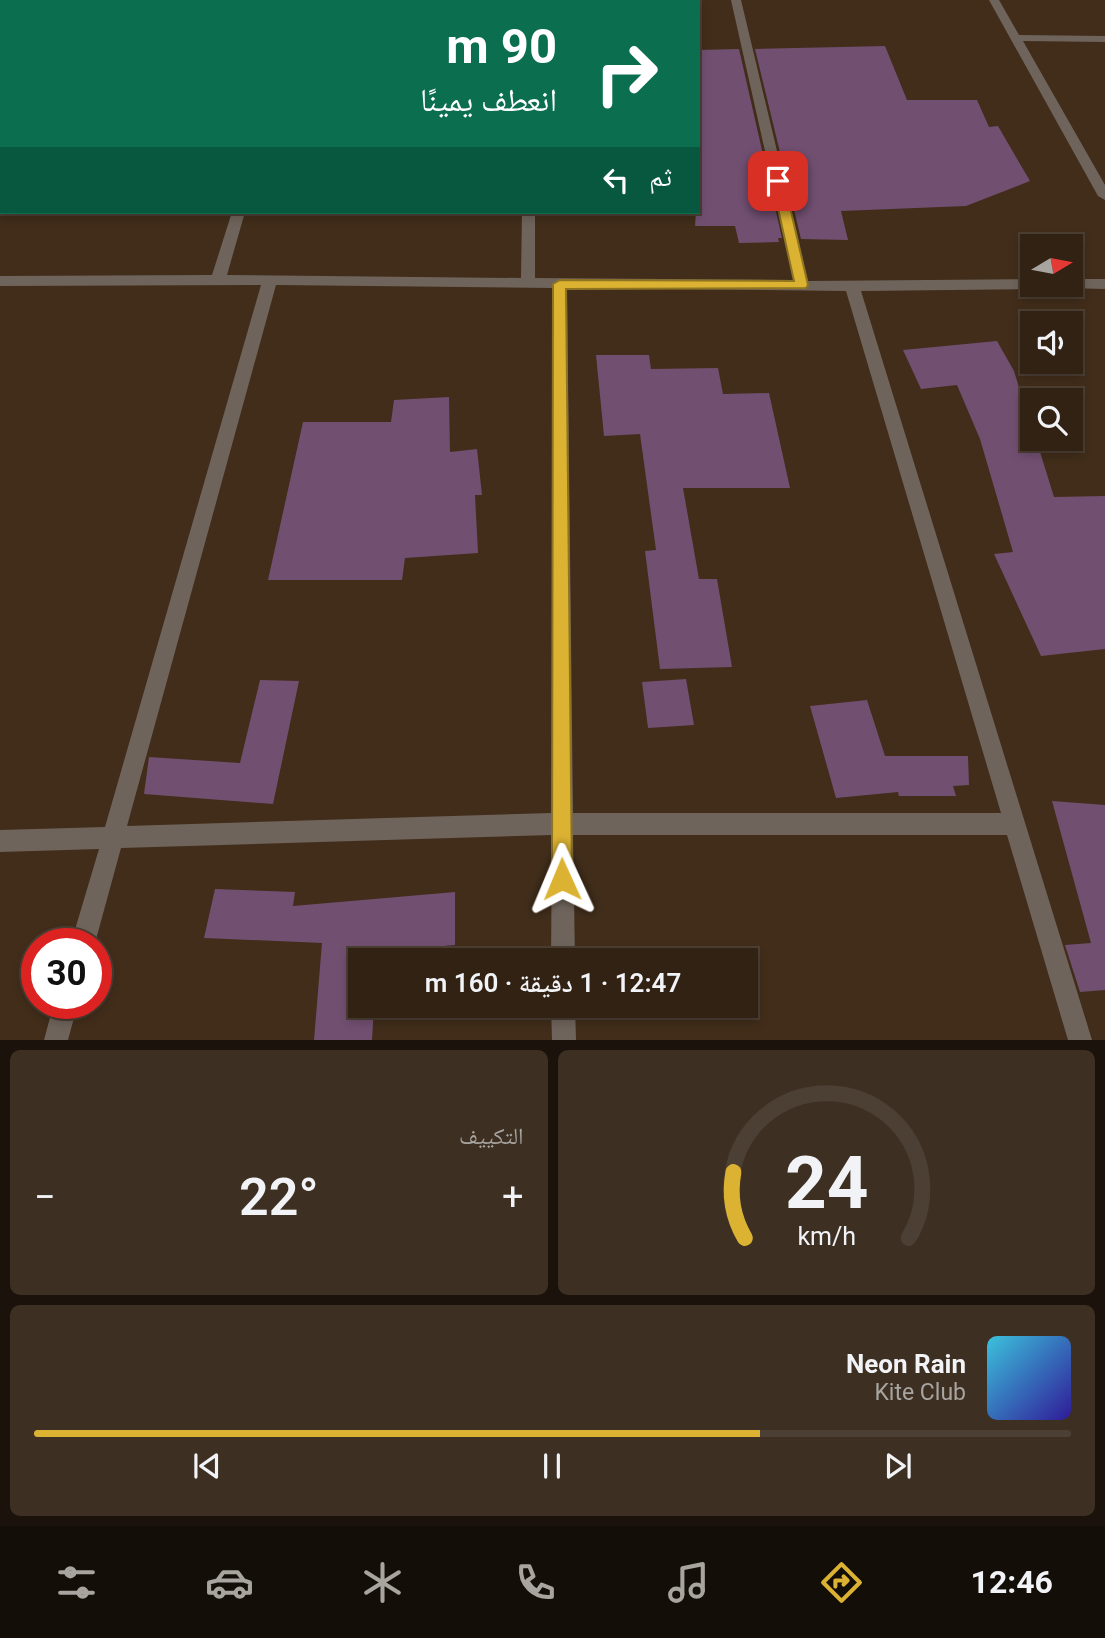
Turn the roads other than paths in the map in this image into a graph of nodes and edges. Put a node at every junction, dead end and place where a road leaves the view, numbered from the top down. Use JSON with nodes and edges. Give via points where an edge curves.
{"nodes":[{"id":1,"x":736,"y":0,"type":"edge"},
{"id":2,"x":993,"y":0,"type":"edge"},
{"id":3,"x":1015,"y":38,"type":"junction"},
{"id":4,"x":1105,"y":38,"type":"edge"},
{"id":5,"x":1105,"y":196,"type":"edge"},
{"id":6,"x":238,"y":214,"type":"edge"},
{"id":7,"x":529,"y":214,"type":"edge"},
{"id":8,"x":218,"y":280,"type":"junction"},
{"id":9,"x":270,"y":280,"type":"junction"},
{"id":10,"x":0,"y":281,"type":"edge"},
{"id":11,"x":528,"y":283,"type":"junction"},
{"id":12,"x":560,"y":284,"type":"junction"},
{"id":13,"x":1020,"y":284,"type":"edge"},
{"id":14,"x":1083,"y":284,"type":"edge"},
{"id":15,"x":1105,"y":284,"type":"edge"},
{"id":16,"x":802,"y":285,"type":"junction"},
{"id":17,"x":852,"y":286,"type":"junction"},
{"id":18,"x":561,"y":824,"type":"junction"},
{"id":19,"x":1015,"y":824,"type":"junction"},
{"id":20,"x":111,"y":838,"type":"junction"},
{"id":21,"x":0,"y":841,"type":"edge"},
{"id":22,"x":87,"y":928,"type":"edge"},
{"id":23,"x":563,"y":948,"type":"edge"},
{"id":24,"x":563,"y":1018,"type":"edge"},
{"id":25,"x":62,"y":1019,"type":"edge"},
{"id":26,"x":56,"y":1040,"type":"edge"},
{"id":27,"x":564,"y":1040,"type":"edge"},
{"id":28,"x":1080,"y":1040,"type":"edge"}],
"edges":[{"from":1,"to":16,"type":"street"},
{"from":2,"to":3,"type":"street"},
{"from":3,"to":4,"type":"street"},
{"from":3,"to":5,"type":"street"},
{"from":6,"to":8,"type":"street"},
{"from":7,"to":11,"type":"street"},
{"from":8,"to":9,"type":"street"},
{"from":8,"to":10,"type":"street"},
{"from":9,"to":11,"type":"street"},
{"from":9,"to":20,"type":"street"},
{"from":11,"to":12,"type":"street"},
{"from":12,"to":16,"type":"street"},
{"from":12,"to":18,"type":"street"},
{"from":13,"to":17,"type":"street"},
{"from":14,"to":15,"type":"street"},
{"from":16,"to":17,"type":"street"},
{"from":17,"to":19,"type":"street"},
{"from":18,"to":19,"type":"street"},
{"from":18,"to":20,"type":"street"},
{"from":18,"to":23,"type":"street"},
{"from":19,"to":28,"type":"street"},
{"from":20,"to":21,"type":"street"},
{"from":20,"to":22,"type":"street"},
{"from":24,"to":27,"type":"street"},
{"from":25,"to":26,"type":"street"}]}
